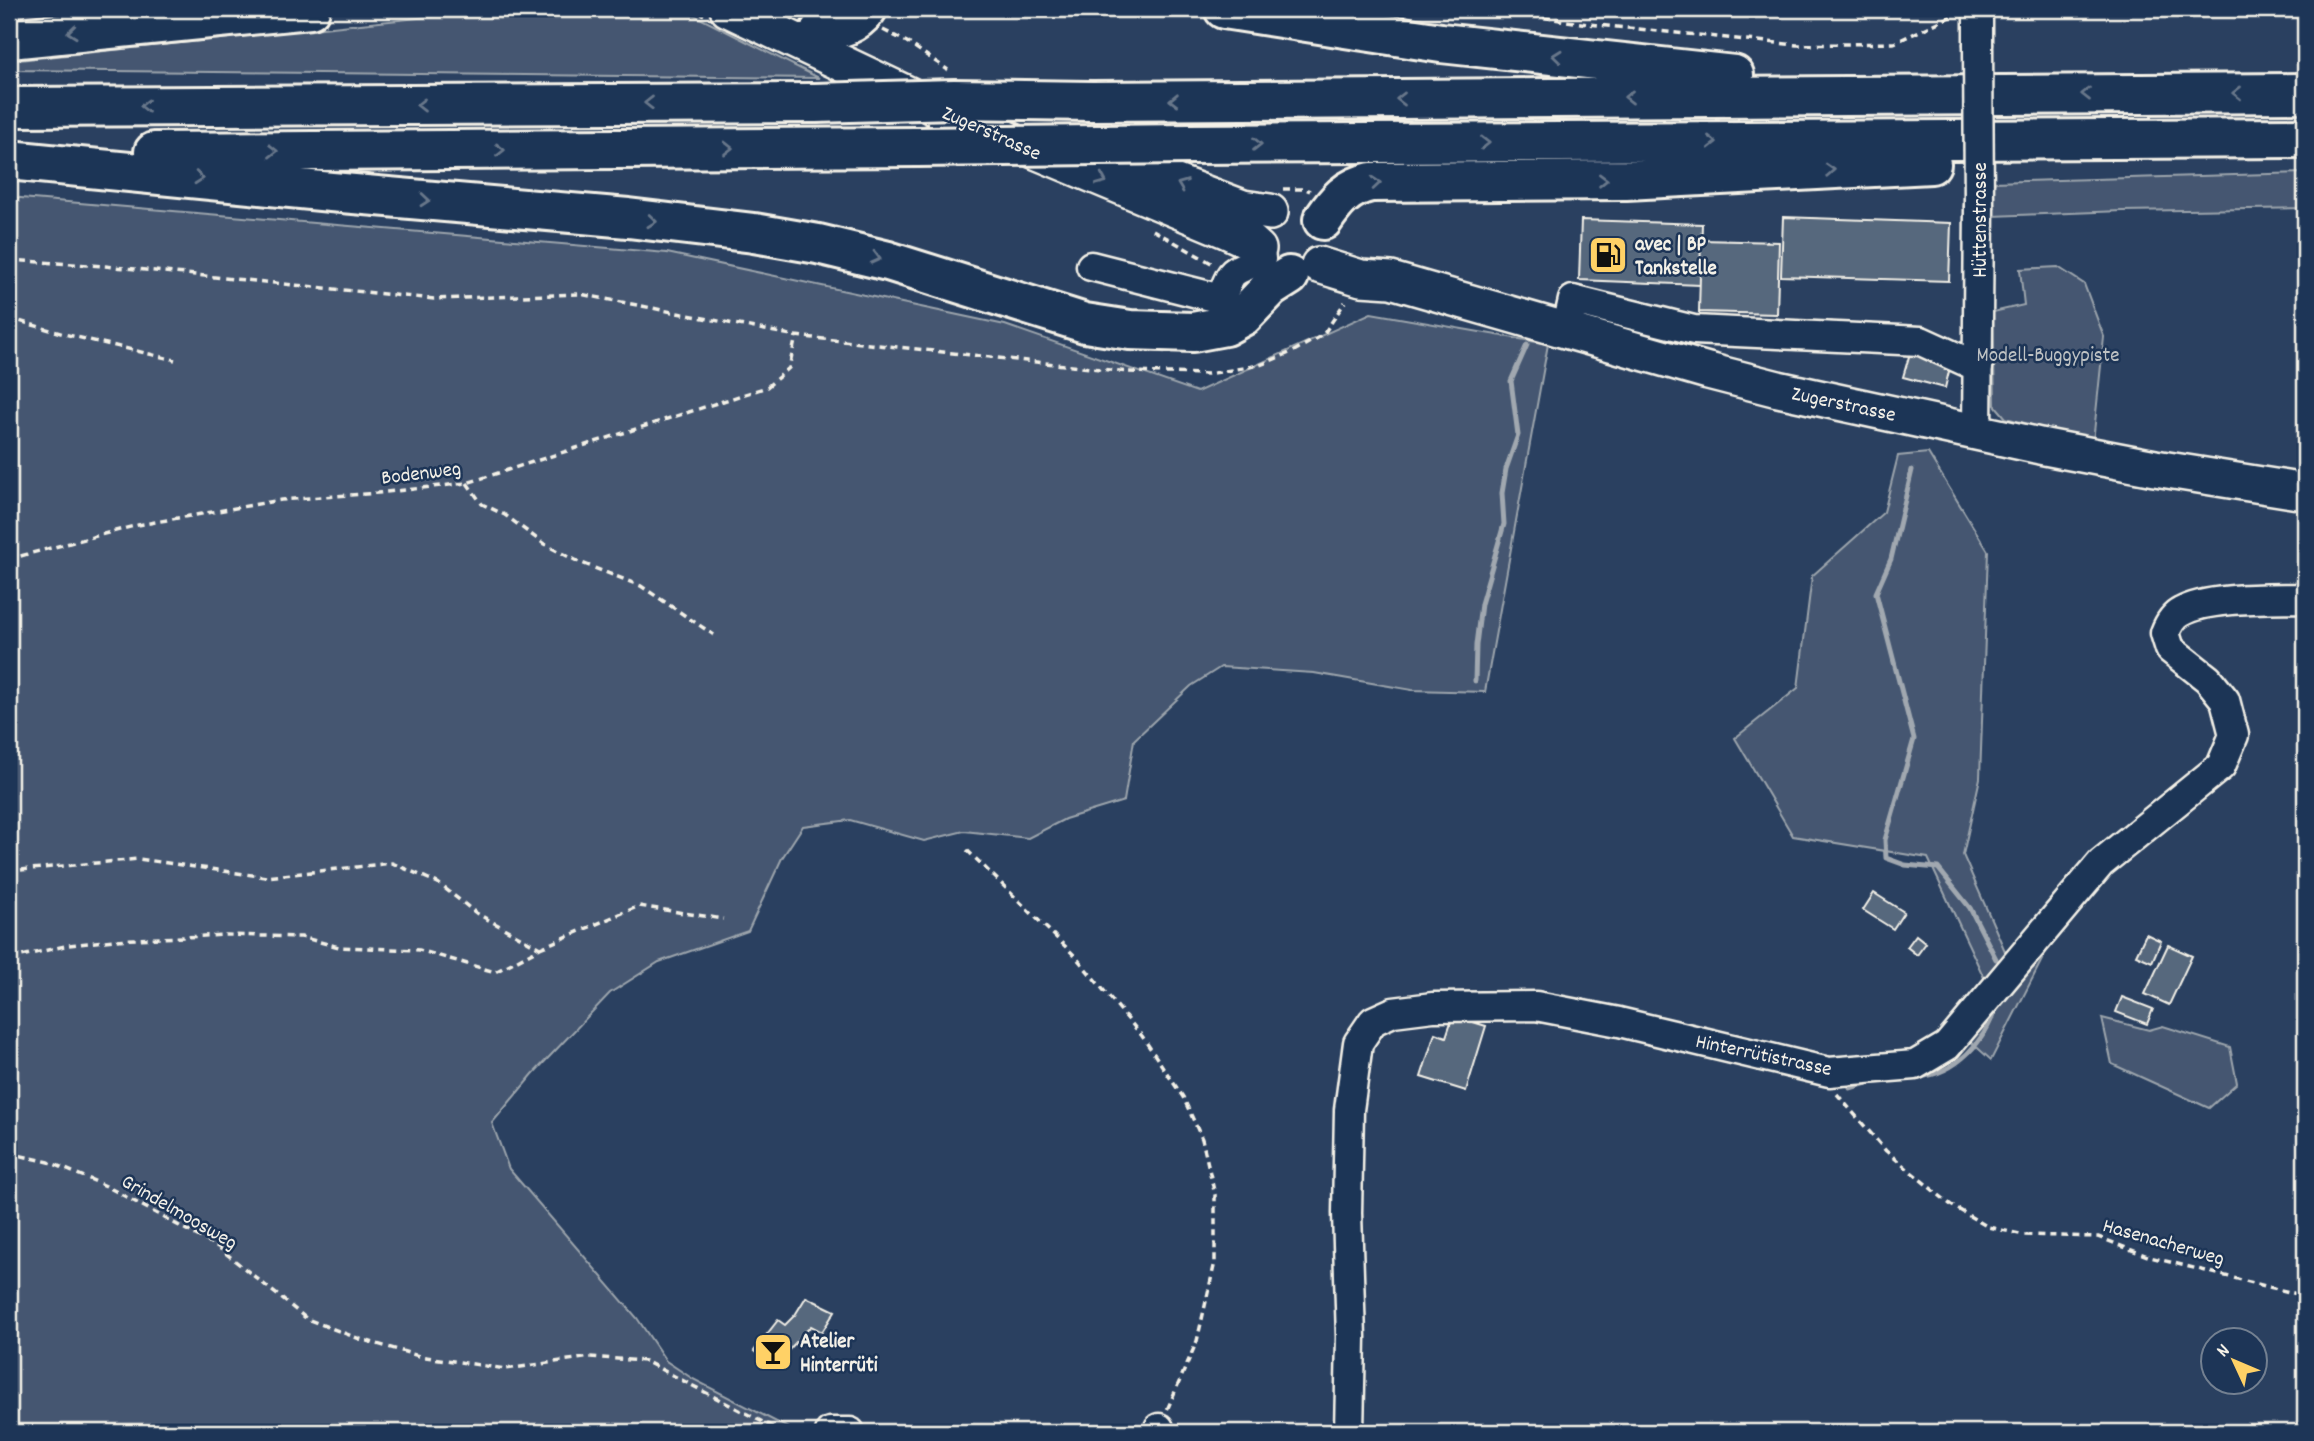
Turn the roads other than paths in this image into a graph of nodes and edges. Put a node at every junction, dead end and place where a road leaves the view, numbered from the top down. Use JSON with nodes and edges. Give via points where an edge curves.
{"nodes":[{"id":1,"x":310,"y":9,"type":"edge"},
{"id":2,"x":728,"y":9,"type":"edge"},
{"id":3,"x":774,"y":9,"type":"edge"},
{"id":4,"x":1224,"y":9,"type":"edge"},
{"id":5,"x":1979,"y":9,"type":"edge"},
{"id":6,"x":864,"y":13,"type":"edge"},
{"id":7,"x":820,"y":32,"type":"junction"},
{"id":8,"x":9,"y":39,"type":"edge"},
{"id":9,"x":2305,"y":93,"type":"edge"},
{"id":10,"x":1942,"y":96,"type":"junction"},
{"id":11,"x":9,"y":107,"type":"edge"},
{"id":12,"x":2305,"y":138,"type":"edge"},
{"id":13,"x":9,"y":153,"type":"edge"},
{"id":14,"x":9,"y":160,"type":"edge"},
{"id":15,"x":1270,"y":212,"type":"junction"},
{"id":16,"x":1296,"y":253,"type":"junction"},
{"id":17,"x":1091,"y":266,"type":"dead end"},
{"id":18,"x":1566,"y":331,"type":"junction"},
{"id":19,"x":1978,"y":367,"type":"junction"},
{"id":20,"x":1978,"y":432,"type":"junction"},
{"id":21,"x":2305,"y":492,"type":"edge"},
{"id":22,"x":2305,"y":598,"type":"edge"},
{"id":23,"x":830,"y":1432,"type":"edge"},
{"id":24,"x":850,"y":1432,"type":"edge"},
{"id":25,"x":1349,"y":1432,"type":"edge"}],
"edges":[{"from":1,"to":8,"type":"highway","one_way":true},
{"from":2,"to":16,"type":"main road","name":"Zugerstrasse","one_way":true,"via":[[966,122],[1248,240]]},
{"from":3,"to":7,"type":"main road","name":"Zugerstrasse"},
{"from":10,"to":4,"type":"highway","one_way":true,"via":[[1441,43]]},
{"from":5,"to":19,"type":"street","name":"Hüttenstrasse","bridge":true},
{"from":6,"to":7,"type":"highway","via":[[843,27]]},
{"from":15,"to":7,"type":"main road","name":"Zugerstrasse","one_way":true,"via":[[1242,208],[1143,171],[950,92]]},
{"from":9,"to":10,"type":"highway","one_way":true},
{"from":10,"to":11,"type":"highway","one_way":true,"bridge":true},
{"from":13,"to":12,"type":"highway","one_way":true,"bridge":true},
{"from":16,"to":12,"type":"highway","one_way":true,"via":[[1345,193],[1371,182],[1682,178]]},
{"from":14,"to":16,"type":"highway","one_way":true,"via":[[754,233],[888,261],[1085,323],[1118,329],[1181,332],[1217,328],[1243,316]]},
{"from":15,"to":16,"type":"main road","via":[[1259,229]]},
{"from":15,"to":16,"type":"main road","name":"Zugerstrasse","via":[[1292,204],[1314,211]]},
{"from":16,"to":17,"type":"street","via":[[1234,269],[1221,299]]},
{"from":16,"to":18,"type":"main road","name":"Zugerstrasse"},
{"from":18,"to":19,"type":"street","via":[[1573,300],[1695,330],[1921,341]]},
{"from":18,"to":20,"type":"main road","name":"Zugerstrasse","via":[[1752,383]]},
{"from":19,"to":20,"type":"street","name":"Hüttenstrasse"},
{"from":20,"to":21,"type":"main road","name":"Zugerstrasse"},
{"from":22,"to":25,"type":"street","name":"Hinterrütistrasse","via":[[2208,602],[2180,612],[2170,622],[2165,633],[2170,649],[2208,679],[2225,700],[2234,735],[2221,766],[2102,863],[1947,1046],[1915,1065],[1829,1072],[1536,1006],[1433,1007],[1394,1012],[1373,1021],[1359,1043],[1349,1110]]},
{"from":23,"to":24,"type":"street"}]}
